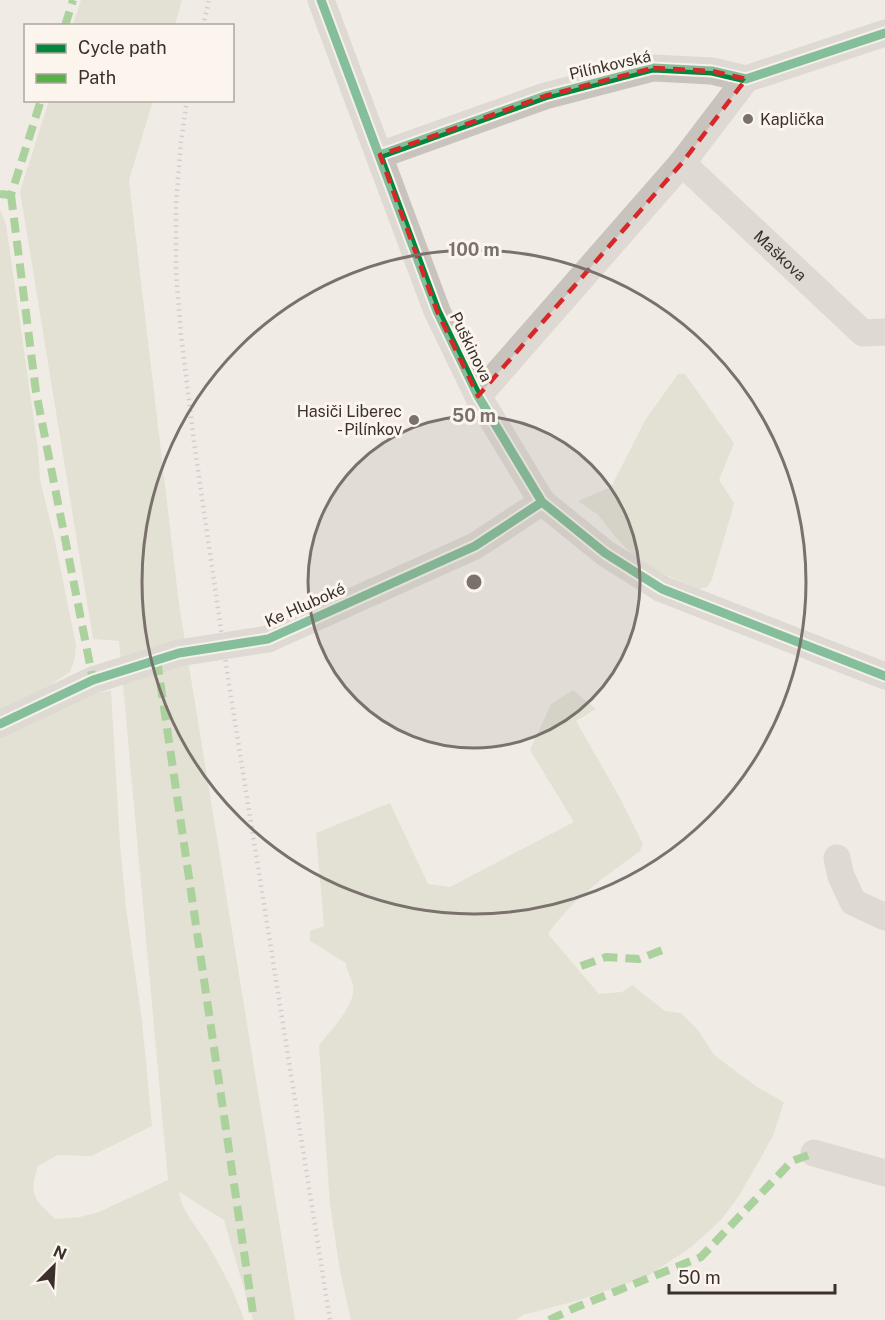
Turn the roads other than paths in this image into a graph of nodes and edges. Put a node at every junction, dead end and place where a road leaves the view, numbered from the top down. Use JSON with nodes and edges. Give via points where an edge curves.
{"nodes":[{"id":1,"x":321,"y":0,"type":"edge"},
{"id":2,"x":885,"y":33,"type":"edge"},
{"id":3,"x":746,"y":79,"type":"junction"},
{"id":4,"x":380,"y":155,"type":"junction"},
{"id":5,"x":682,"y":163,"type":"junction"},
{"id":6,"x":885,"y":332,"type":"edge"},
{"id":7,"x":478,"y":396,"type":"junction"},
{"id":8,"x":542,"y":502,"type":"junction"},
{"id":9,"x":885,"y":676,"type":"edge"},
{"id":10,"x":0,"y":724,"type":"edge"},
{"id":11,"x":837,"y":858,"type":"dead end"},
{"id":12,"x":885,"y":917,"type":"edge"},
{"id":13,"x":814,"y":1154,"type":"dead end"},
{"id":14,"x":885,"y":1173,"type":"edge"}],
"edges":[{"from":1,"to":4,"type":"street","name":"Puškinova"},
{"from":2,"to":3,"type":"street"},
{"from":3,"to":4,"type":"street","name":"Pilínkovská","via":[[712,71],[653,68],[545,96]]},
{"from":3,"to":5,"type":"street"},
{"from":4,"to":7,"type":"street","name":"Puškinova","via":[[437,310]]},
{"from":5,"to":6,"type":"street","name":"Maškova","via":[[863,333]]},
{"from":5,"to":7,"type":"street"},
{"from":7,"to":8,"type":"street","name":"Puškinova"},
{"from":8,"to":9,"type":"street","name":"Puškinova","via":[[605,553],[662,589]]},
{"from":8,"to":10,"type":"street","name":"Ke Hluboké","bridge":true,"via":[[475,546],[268,639],[179,652],[93,680]]},
{"from":11,"to":12,"type":"street","via":[[853,902]]},
{"from":13,"to":14,"type":"street"}]}
